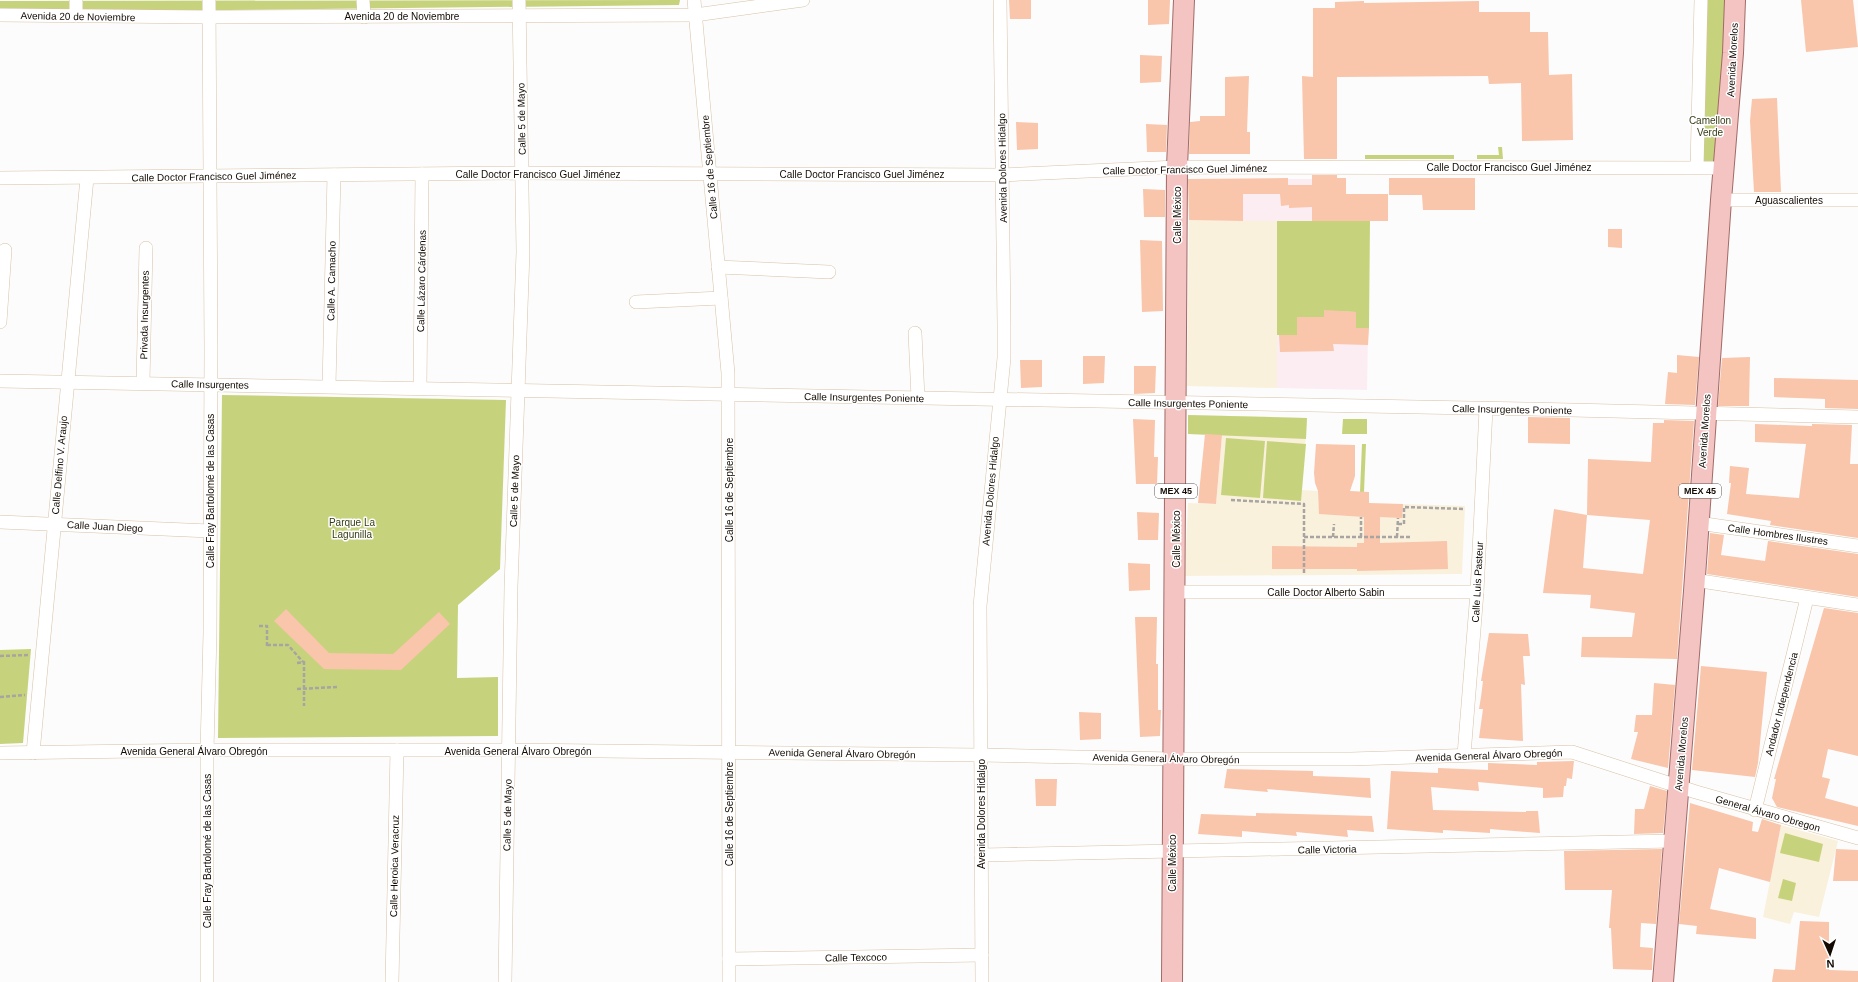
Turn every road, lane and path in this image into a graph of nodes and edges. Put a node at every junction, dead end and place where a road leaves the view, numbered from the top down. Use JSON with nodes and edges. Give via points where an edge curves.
{"nodes":[{"id":1,"x":76,"y":0,"type":"edge"},
{"id":2,"x":209,"y":0,"type":"edge"},
{"id":3,"x":363,"y":0,"type":"edge"},
{"id":4,"x":519,"y":0,"type":"edge"},
{"id":5,"x":694,"y":0,"type":"edge"},
{"id":6,"x":803,"y":0,"type":"edge"},
{"id":7,"x":1000,"y":0,"type":"edge"},
{"id":8,"x":1184,"y":0,"type":"edge"},
{"id":9,"x":1701,"y":0,"type":"edge"},
{"id":10,"x":1735,"y":0,"type":"edge"},
{"id":11,"x":0,"y":15,"type":"edge"},
{"id":12,"x":694,"y":15,"type":"junction"},
{"id":13,"x":76,"y":16,"type":"junction"},
{"id":14,"x":520,"y":16,"type":"junction"},
{"id":15,"x":208,"y":17,"type":"junction"},
{"id":16,"x":364,"y":17,"type":"junction"},
{"id":17,"x":1177,"y":167,"type":"junction"},
{"id":18,"x":1697,"y":167,"type":"junction"},
{"id":19,"x":1723,"y":168,"type":"junction"},
{"id":20,"x":422,"y":174,"type":"junction"},
{"id":21,"x":522,"y":174,"type":"junction"},
{"id":22,"x":709,"y":174,"type":"junction"},
{"id":23,"x":334,"y":175,"type":"junction"},
{"id":24,"x":1002,"y":175,"type":"junction"},
{"id":25,"x":209,"y":176,"type":"junction"},
{"id":26,"x":0,"y":178,"type":"edge"},
{"id":27,"x":87,"y":178,"type":"junction"},
{"id":28,"x":1720,"y":200,"type":"junction"},
{"id":29,"x":1858,"y":200,"type":"edge"},
{"id":30,"x":146,"y":248,"type":"dead end"},
{"id":31,"x":5,"y":250,"type":"dead end"},
{"id":32,"x":718,"y":267,"type":"junction"},
{"id":33,"x":829,"y":272,"type":"dead end"},
{"id":34,"x":721,"y":298,"type":"junction"},
{"id":35,"x":636,"y":302,"type":"dead end"},
{"id":36,"x":0,"y":322,"type":"edge"},
{"id":37,"x":915,"y":333,"type":"dead end"},
{"id":38,"x":0,"y":381,"type":"edge"},
{"id":39,"x":67,"y":382,"type":"junction"},
{"id":40,"x":143,"y":382,"type":"junction"},
{"id":41,"x":210,"y":384,"type":"junction"},
{"id":42,"x":329,"y":386,"type":"junction"},
{"id":43,"x":420,"y":388,"type":"junction"},
{"id":44,"x":518,"y":390,"type":"junction"},
{"id":45,"x":729,"y":394,"type":"junction"},
{"id":46,"x":918,"y":398,"type":"junction"},
{"id":47,"x":999,"y":400,"type":"junction"},
{"id":48,"x":1176,"y":403,"type":"junction"},
{"id":49,"x":1486,"y":409,"type":"junction"},
{"id":50,"x":1706,"y":414,"type":"junction"},
{"id":51,"x":1858,"y":417,"type":"edge"},
{"id":52,"x":1231,"y":500,"type":"dead end"},
{"id":53,"x":1465,"y":509,"type":"dead end"},
{"id":54,"x":1361,"y":517,"type":"dead end"},
{"id":55,"x":1398,"y":518,"type":"dead end"},
{"id":56,"x":0,"y":522,"type":"edge"},
{"id":57,"x":1698,"y":523,"type":"junction"},
{"id":58,"x":54,"y":524,"type":"junction"},
{"id":59,"x":1334,"y":524,"type":"dead end"},
{"id":60,"x":1398,"y":524,"type":"junction"},
{"id":61,"x":210,"y":530,"type":"junction"},
{"id":62,"x":1304,"y":537,"type":"junction"},
{"id":63,"x":1334,"y":537,"type":"junction"},
{"id":64,"x":1361,"y":537,"type":"junction"},
{"id":65,"x":1397,"y":537,"type":"junction"},
{"id":66,"x":1412,"y":537,"type":"dead end"},
{"id":67,"x":1858,"y":546,"type":"edge"},
{"id":68,"x":1304,"y":575,"type":"dead end"},
{"id":69,"x":1694,"y":580,"type":"junction"},
{"id":70,"x":1175,"y":592,"type":"junction"},
{"id":71,"x":1477,"y":592,"type":"junction"},
{"id":72,"x":1807,"y":598,"type":"junction"},
{"id":73,"x":1858,"y":605,"type":"edge"},
{"id":74,"x":259,"y":626,"type":"dead end"},
{"id":75,"x":31,"y":655,"type":"dead end"},
{"id":76,"x":0,"y":656,"type":"edge"},
{"id":77,"x":297,"y":662,"type":"dead end"},
{"id":78,"x":304,"y":662,"type":"junction"},
{"id":79,"x":304,"y":688,"type":"junction"},
{"id":80,"x":337,"y":688,"type":"dead end"},
{"id":81,"x":297,"y":689,"type":"dead end"},
{"id":82,"x":28,"y":695,"type":"dead end"},
{"id":83,"x":0,"y":696,"type":"edge"},
{"id":84,"x":304,"y":706,"type":"dead end"},
{"id":85,"x":207,"y":750,"type":"junction"},
{"id":86,"x":397,"y":750,"type":"junction"},
{"id":87,"x":508,"y":750,"type":"junction"},
{"id":88,"x":729,"y":752,"type":"junction"},
{"id":89,"x":0,"y":753,"type":"edge"},
{"id":90,"x":33,"y":753,"type":"junction"},
{"id":91,"x":980,"y":755,"type":"junction"},
{"id":92,"x":1464,"y":755,"type":"junction"},
{"id":93,"x":1174,"y":759,"type":"junction"},
{"id":94,"x":1678,"y":786,"type":"junction"},
{"id":95,"x":1755,"y":810,"type":"junction"},
{"id":96,"x":1858,"y":838,"type":"edge"},
{"id":97,"x":1673,"y":841,"type":"junction"},
{"id":98,"x":1172,"y":852,"type":"junction"},
{"id":99,"x":981,"y":855,"type":"junction"},
{"id":100,"x":982,"y":955,"type":"junction"},
{"id":101,"x":729,"y":959,"type":"junction"},
{"id":102,"x":206,"y":982,"type":"edge"},
{"id":103,"x":392,"y":982,"type":"edge"},
{"id":104,"x":505,"y":982,"type":"edge"},
{"id":105,"x":729,"y":982,"type":"edge"},
{"id":106,"x":982,"y":982,"type":"edge"},
{"id":107,"x":1172,"y":982,"type":"edge"},
{"id":108,"x":1663,"y":982,"type":"edge"}],
"edges":[{"from":1,"to":13,"type":"street"},
{"from":2,"to":15,"type":"street","name":"Calle Fray Bartolomé de las Casas"},
{"from":3,"to":16,"type":"street"},
{"from":4,"to":14,"type":"street","name":"Calle 5 de Mayo"},
{"from":5,"to":12,"type":"street","name":"Calle 16 de Septiembre"},
{"from":6,"to":12,"type":"street","name":"Avenida 20 de Noviembre"},
{"from":7,"to":24,"type":"street","name":"Avenida Dolores Hidalgo"},
{"from":8,"to":17,"type":"main road","name":"Calle México","number":"MEX 45"},
{"from":9,"to":18,"type":"street"},
{"from":10,"to":19,"type":"main road","name":"Avenida Morelos","number":"MEX 45"},
{"from":11,"to":13,"type":"street","name":"Avenida 20 de Noviembre"},
{"from":12,"to":14,"type":"street","name":"Avenida 20 de Noviembre"},
{"from":12,"to":22,"type":"street","name":"Calle 16 de Septiembre"},
{"from":13,"to":15,"type":"street","name":"Avenida 20 de Noviembre"},
{"from":14,"to":16,"type":"street","name":"Avenida 20 de Noviembre"},
{"from":14,"to":21,"type":"street","name":"Calle 5 de Mayo"},
{"from":15,"to":16,"type":"street","name":"Avenida 20 de Noviembre"},
{"from":15,"to":25,"type":"street","name":"Calle Fray Bartolomé de las Casas"},
{"from":17,"to":18,"type":"street","name":"Calle Doctor Francisco Guel Jiménez"},
{"from":17,"to":24,"type":"street","name":"Calle Doctor Francisco Guel Jiménez"},
{"from":17,"to":48,"type":"main road","name":"Calle México","number":"MEX 45"},
{"from":18,"to":19,"type":"street","name":"Calle Doctor Francisco Guel Jiménez"},
{"from":19,"to":28,"type":"main road","name":"Avenida Morelos","number":"MEX 45"},
{"from":20,"to":21,"type":"street","name":"Calle Doctor Francisco Guel Jiménez"},
{"from":20,"to":23,"type":"street","name":"Calle Doctor Francisco Guel Jiménez"},
{"from":20,"to":43,"type":"street","name":"Calle Lázaro Cárdenas"},
{"from":21,"to":22,"type":"street","name":"Calle Doctor Francisco Guel Jiménez"},
{"from":21,"to":44,"type":"street","name":"Calle 5 de Mayo","via":[[523,252]]},
{"from":22,"to":24,"type":"street","name":"Calle Doctor Francisco Guel Jiménez"},
{"from":22,"to":32,"type":"street","name":"Calle 16 de Septiembre"},
{"from":23,"to":25,"type":"street","name":"Calle Doctor Francisco Guel Jiménez"},
{"from":23,"to":42,"type":"street","name":"Calle A. Camacho"},
{"from":24,"to":47,"type":"street","name":"Avenida Dolores Hidalgo","via":[[1004,358]]},
{"from":25,"to":27,"type":"street","name":"Calle Doctor Francisco Guel Jiménez"},
{"from":25,"to":41,"type":"street","name":"Calle Fray Bartolomé de las Casas"},
{"from":26,"to":27,"type":"street","name":"Calle Doctor Francisco Guel Jiménez"},
{"from":27,"to":39,"type":"street","name":"Calle Delfino V. Araujo"},
{"from":28,"to":29,"type":"street","name":"Aguascalientes"},
{"from":28,"to":50,"type":"main road","name":"Avenida Morelos","number":"MEX 45"},
{"from":30,"to":40,"type":"street","name":"Privada Insurgentes"},
{"from":31,"to":36,"type":"street"},
{"from":32,"to":33,"type":"street"},
{"from":32,"to":34,"type":"street","name":"Calle 16 de Septiembre"},
{"from":34,"to":35,"type":"street"},
{"from":34,"to":45,"type":"street","name":"Calle 16 de Septiembre"},
{"from":37,"to":46,"type":"street"},
{"from":38,"to":39,"type":"street","name":"Calle Insurgentes"},
{"from":39,"to":40,"type":"street","name":"Calle Insurgentes"},
{"from":39,"to":58,"type":"street","name":"Calle Delfino V. Araujo"},
{"from":40,"to":41,"type":"street","name":"Calle Insurgentes"},
{"from":41,"to":42,"type":"street","name":"Calle Insurgentes"},
{"from":41,"to":61,"type":"street","name":"Calle Fray Bartolomé de las Casas"},
{"from":42,"to":43,"type":"street","name":"Calle Insurgentes"},
{"from":43,"to":44,"type":"street","name":"Calle Insurgentes"},
{"from":44,"to":45,"type":"street","name":"Calle Insurgentes Poniente"},
{"from":44,"to":87,"type":"street","name":"Calle 5 de Mayo"},
{"from":45,"to":46,"type":"street","name":"Calle Insurgentes Poniente"},
{"from":45,"to":88,"type":"street","name":"Calle 16 de Septiembre"},
{"from":46,"to":47,"type":"street","name":"Calle Insurgentes Poniente"},
{"from":47,"to":48,"type":"street","name":"Calle Insurgentes Poniente"},
{"from":47,"to":91,"type":"street","name":"Avenida Dolores Hidalgo","via":[[980,606]]},
{"from":48,"to":49,"type":"street","name":"Calle Insurgentes Poniente"},
{"from":48,"to":70,"type":"main road","name":"Calle México","number":"MEX 45"},
{"from":49,"to":50,"type":"street","name":"Calle Insurgentes Poniente"},
{"from":49,"to":71,"type":"street","name":"Calle Luis Pasteur"},
{"from":50,"to":51,"type":"street","name":"Calle Insurgentes Poniente"},
{"from":50,"to":57,"type":"main road","name":"Avenida Morelos","number":"MEX 45"},
{"from":52,"to":62,"type":"path","via":[[1304,504]]},
{"from":53,"to":60,"type":"path","via":[[1404,507],[1404,524]]},
{"from":54,"to":64,"type":"path"},
{"from":55,"to":60,"type":"path"},
{"from":56,"to":58,"type":"street","name":"Calle Juan Diego"},
{"from":57,"to":67,"type":"street","name":"Calle Hombres Ilustres"},
{"from":57,"to":69,"type":"main road","name":"Avenida Morelos","number":"MEX 45"},
{"from":58,"to":61,"type":"street","name":"Calle Juan Diego"},
{"from":58,"to":90,"type":"street","name":"Calle Delfino V. Araujo"},
{"from":59,"to":63,"type":"path"},
{"from":60,"to":65,"type":"path"},
{"from":61,"to":85,"type":"street","name":"Calle Fray Bartolomé de las Casas"},
{"from":62,"to":63,"type":"path"},
{"from":62,"to":68,"type":"path"},
{"from":63,"to":64,"type":"path"},
{"from":64,"to":65,"type":"path"},
{"from":65,"to":66,"type":"path"},
{"from":69,"to":72,"type":"street"},
{"from":69,"to":94,"type":"main road","name":"Avenida Morelos","number":"MEX 45"},
{"from":70,"to":71,"type":"street","name":"Calle Doctor Alberto Sabin"},
{"from":70,"to":93,"type":"main road","name":"Calle México","number":"MEX 45"},
{"from":71,"to":92,"type":"street","name":"Calle Luis Pasteur"},
{"from":72,"to":73,"type":"street"},
{"from":72,"to":95,"type":"street","name":"Andador Independencia"},
{"from":74,"to":78,"type":"path","via":[[267,626],[267,646],[288,645]]},
{"from":75,"to":76,"type":"path"},
{"from":77,"to":78,"type":"path"},
{"from":78,"to":79,"type":"path"},
{"from":79,"to":80,"type":"path"},
{"from":79,"to":81,"type":"path"},
{"from":79,"to":84,"type":"path"},
{"from":82,"to":83,"type":"path"},
{"from":85,"to":86,"type":"street","name":"Avenida General Álvaro Obregón"},
{"from":85,"to":90,"type":"street","name":"Avenida General Álvaro Obregón"},
{"from":85,"to":102,"type":"street","name":"Calle Fray Bartolomé de las Casas"},
{"from":86,"to":87,"type":"street","name":"Avenida General Álvaro Obregón"},
{"from":86,"to":103,"type":"street","name":"Calle Heroica Veracruz"},
{"from":87,"to":88,"type":"street","name":"Avenida General Álvaro Obregón"},
{"from":87,"to":104,"type":"street","name":"Calle 5 de Mayo"},
{"from":88,"to":91,"type":"street","name":"Avenida General Álvaro Obregón"},
{"from":88,"to":101,"type":"street","name":"Calle 16 de Septiembre"},
{"from":89,"to":90,"type":"street","name":"Avenida General Álvaro Obregón"},
{"from":91,"to":93,"type":"street","name":"Avenida General Álvaro Obregón"},
{"from":91,"to":99,"type":"street","name":"Avenida Dolores Hidalgo"},
{"from":92,"to":93,"type":"street","name":"Avenida General Álvaro Obregón","via":[[1351,759]]},
{"from":92,"to":94,"type":"street","name":"Avenida General Álvaro Obregón","via":[[1572,752]]},
{"from":93,"to":98,"type":"main road","name":"Calle México","number":"MEX 45"},
{"from":94,"to":95,"type":"street","name":"General Álvaro Obregon"},
{"from":94,"to":97,"type":"main road","name":"Avenida Morelos","number":"MEX 45"},
{"from":95,"to":96,"type":"street","name":"General Álvaro Obregon"},
{"from":97,"to":98,"type":"street","name":"Calle Victoria"},
{"from":97,"to":108,"type":"main road","name":"Avenida Morelos","number":"MEX 45"},
{"from":98,"to":99,"type":"street","name":"Calle Victoria"},
{"from":98,"to":107,"type":"main road","name":"Calle México","number":"MEX 45"},
{"from":99,"to":100,"type":"street","name":"Avenida Dolores Hidalgo"},
{"from":100,"to":101,"type":"street","name":"Calle Texcoco"},
{"from":100,"to":106,"type":"street","name":"Avenida Dolores Hidalgo"},
{"from":101,"to":105,"type":"street","name":"Calle 16 de Septiembre"}]}
